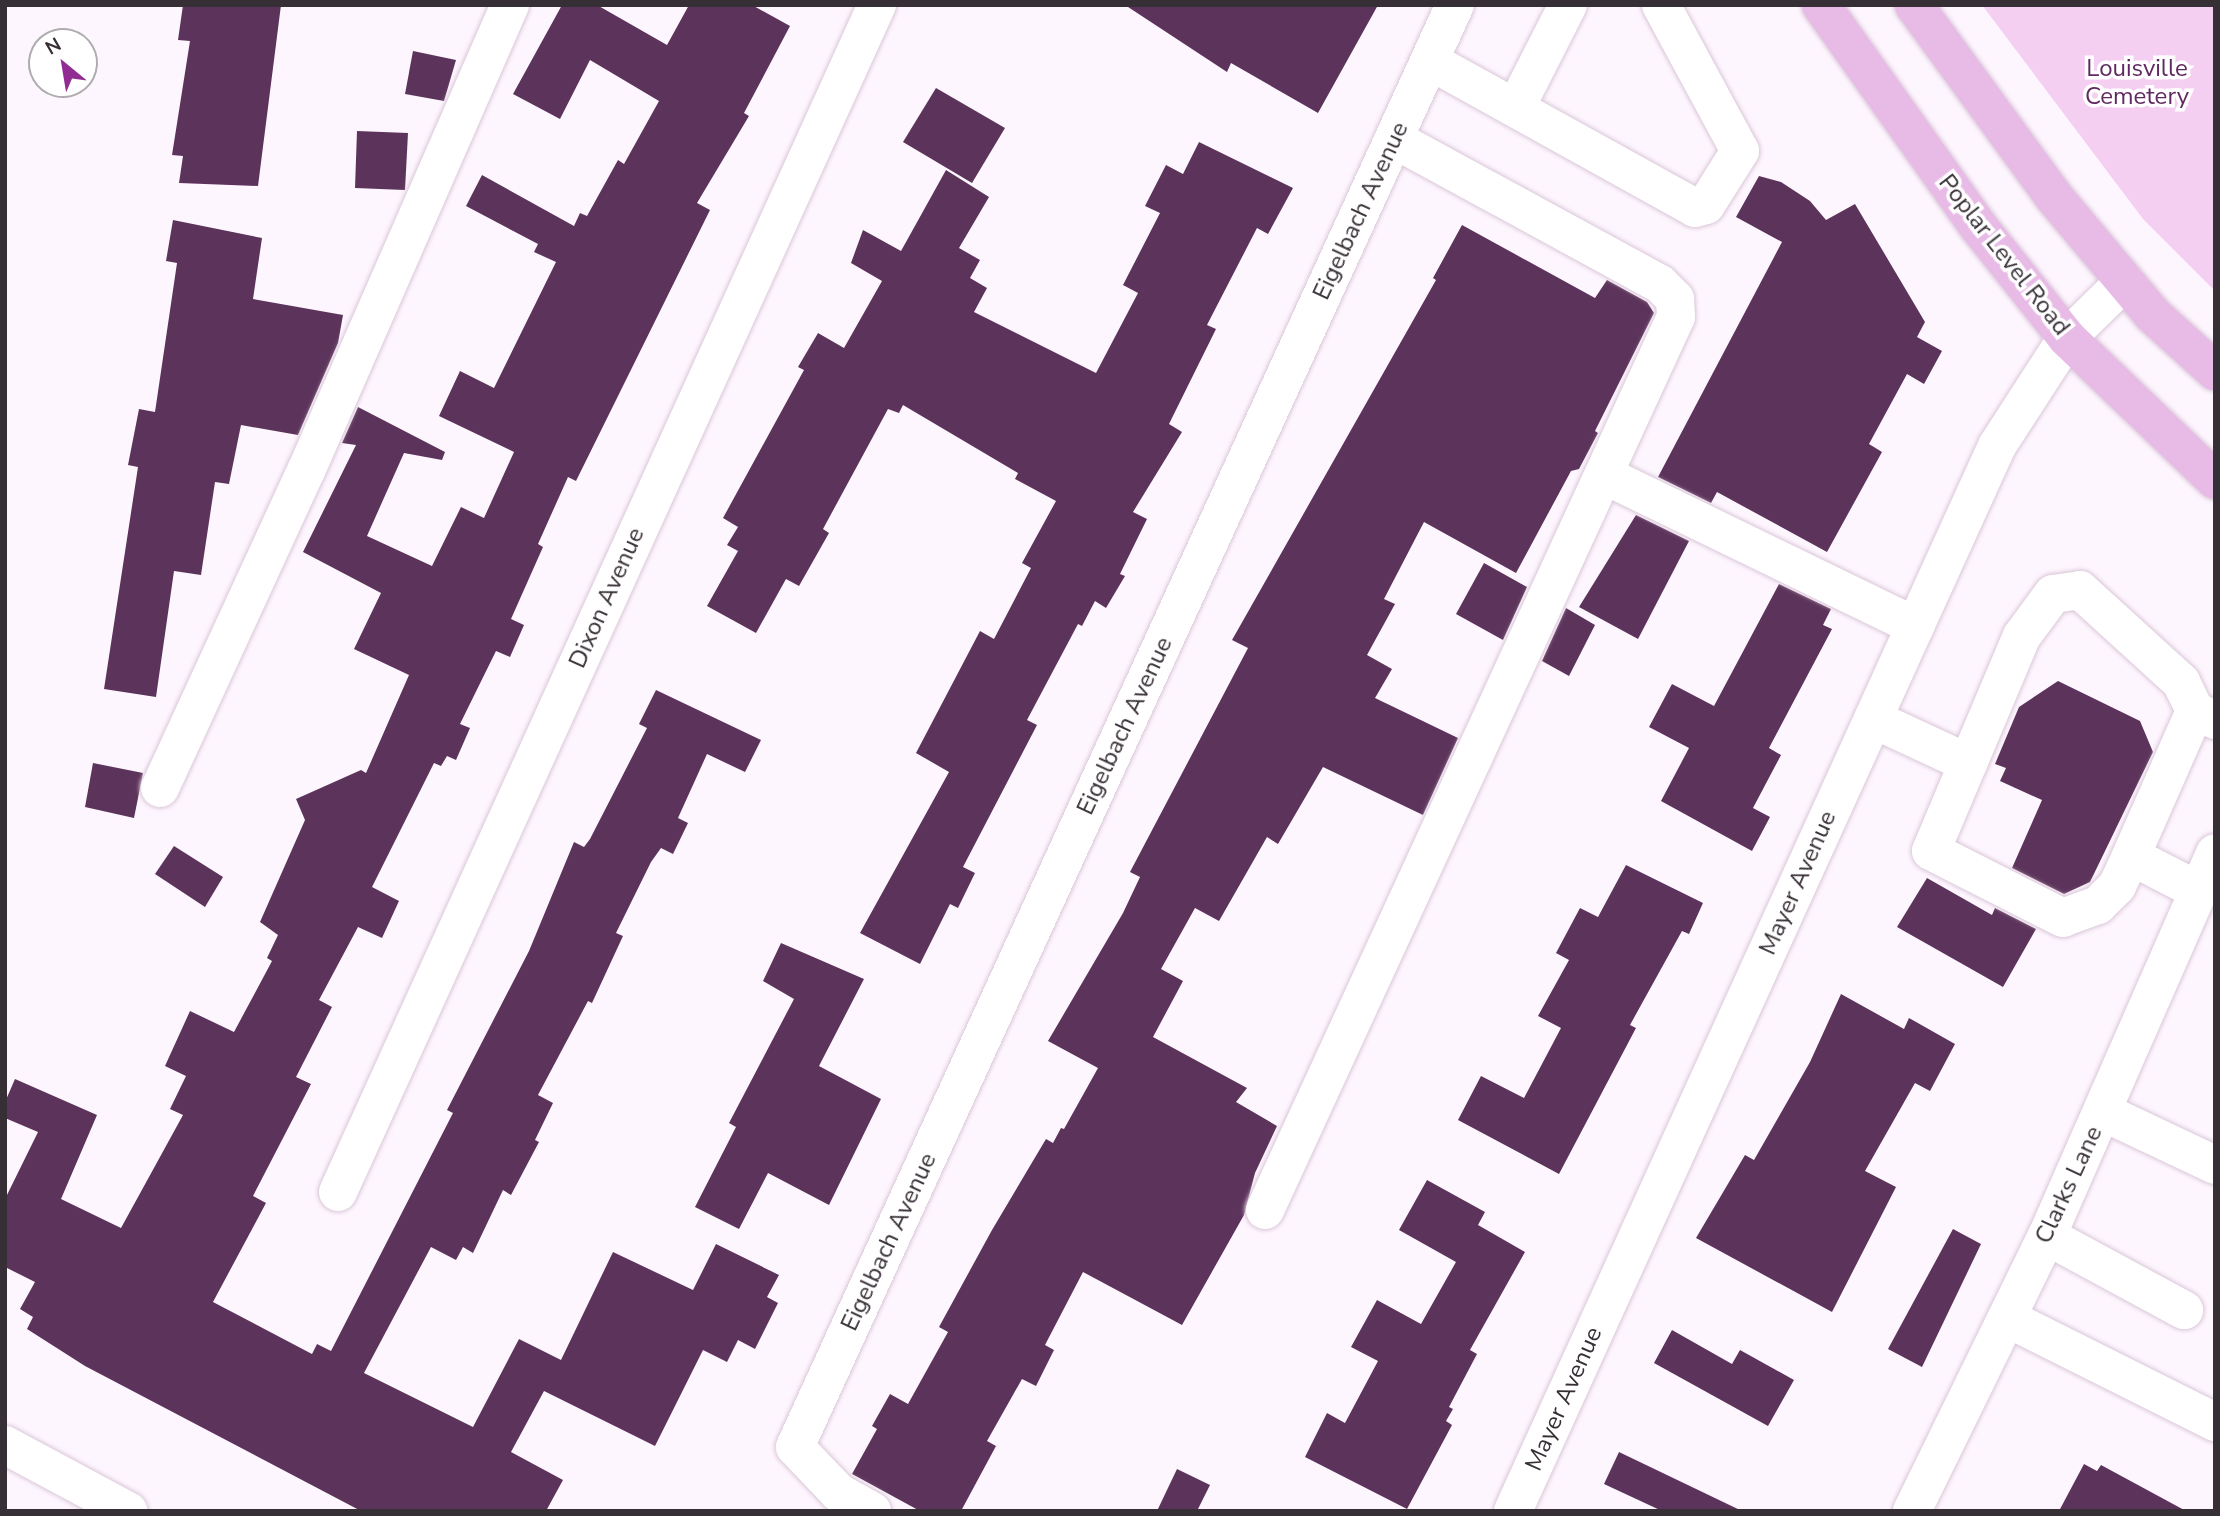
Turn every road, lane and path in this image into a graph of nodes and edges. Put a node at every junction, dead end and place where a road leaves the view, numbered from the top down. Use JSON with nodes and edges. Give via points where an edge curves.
{"nodes":[{"id":1,"x":510,"y":5,"type":"edge"},
{"id":2,"x":877,"y":5,"type":"edge"},
{"id":3,"x":1455,"y":5,"type":"edge"},
{"id":4,"x":1568,"y":5,"type":"edge"},
{"id":5,"x":1661,"y":5,"type":"edge"},
{"id":6,"x":1821,"y":5,"type":"edge"},
{"id":7,"x":1914,"y":5,"type":"edge"},
{"id":8,"x":1430,"y":61,"type":"junction"},
{"id":9,"x":1517,"y":105,"type":"junction"},
{"id":10,"x":1394,"y":139,"type":"junction"},
{"id":11,"x":2125,"y":281,"type":"junction"},
{"id":12,"x":2067,"y":338,"type":"junction"},
{"id":13,"x":2215,"y":371,"type":"edge"},
{"id":14,"x":1604,"y":475,"type":"junction"},
{"id":15,"x":2215,"y":480,"type":"edge"},
{"id":16,"x":1915,"y":626,"type":"junction"},
{"id":17,"x":2205,"y":715,"type":"edge"},
{"id":18,"x":1873,"y":719,"type":"junction"},
{"id":19,"x":1968,"y":763,"type":"junction"},
{"id":20,"x":160,"y":788,"type":"dead end"},
{"id":21,"x":2131,"y":856,"type":"junction"},
{"id":22,"x":2207,"y":878,"type":"edge"},
{"id":23,"x":2103,"y":1112,"type":"junction"},
{"id":24,"x":2215,"y":1165,"type":"edge"},
{"id":25,"x":338,"y":1192,"type":"dead end"},
{"id":26,"x":1265,"y":1210,"type":"dead end"},
{"id":27,"x":2046,"y":1236,"type":"junction"},
{"id":28,"x":2184,"y":1310,"type":"dead end"},
{"id":29,"x":2007,"y":1318,"type":"junction"},
{"id":30,"x":2215,"y":1422,"type":"edge"},
{"id":31,"x":5,"y":1445,"type":"edge"},
{"id":32,"x":1926,"y":1506,"type":"edge"},
{"id":33,"x":128,"y":1511,"type":"edge"},
{"id":34,"x":872,"y":1511,"type":"edge"},
{"id":35,"x":1513,"y":1511,"type":"edge"}],
"edges":[{"from":1,"to":20,"type":"street","via":[[306,471]]},
{"from":2,"to":25,"type":"street","name":"Dixon Avenue"},
{"from":3,"to":8,"type":"street","name":"Eigelbach Avenue"},
{"from":4,"to":9,"type":"street"},
{"from":5,"to":9,"type":"street","via":[[1741,151],[1706,205],[1695,208]]},
{"from":6,"to":12,"type":"main road","name":"Poplar Level Road","via":[[1978,226]]},
{"from":7,"to":11,"type":"main road","via":[[2054,197]]},
{"from":8,"to":9,"type":"street"},
{"from":8,"to":10,"type":"street","name":"Eigelbach Avenue"},
{"from":10,"to":14,"type":"street","via":[[1660,284],[1675,299],[1676,317]]},
{"from":10,"to":34,"type":"street","name":"Eigelbach Avenue","via":[[796,1447],[838,1492]]},
{"from":11,"to":12,"type":"street","name":"Mayer Avenue"},
{"from":11,"to":13,"type":"main road","via":[[2153,315]]},
{"from":12,"to":15,"type":"main road","name":"Poplar Level Road"},
{"from":12,"to":16,"type":"street","name":"Mayer Avenue","via":[[1997,446]]},
{"from":14,"to":16,"type":"street"},
{"from":14,"to":26,"type":"street"},
{"from":16,"to":18,"type":"street","name":"Mayer Avenue"},
{"from":17,"to":19,"type":"street","via":[[2181,682],[2080,590],[2053,594],[2022,636]]},
{"from":17,"to":21,"type":"street"},
{"from":18,"to":19,"type":"street"},
{"from":18,"to":35,"type":"street","name":"Mayer Avenue"},
{"from":19,"to":21,"type":"street","via":[[1931,851],[2063,918],[2098,905],[2117,886]]},
{"from":21,"to":22,"type":"street"},
{"from":22,"to":23,"type":"street","name":"Clarks Lane"},
{"from":23,"to":24,"type":"street"},
{"from":23,"to":27,"type":"street","name":"Clarks Lane"},
{"from":27,"to":28,"type":"street"},
{"from":27,"to":29,"type":"street","name":"Clarks Lane"},
{"from":29,"to":30,"type":"street"},
{"from":29,"to":32,"type":"street","name":"Clarks Lane"},
{"from":31,"to":33,"type":"street"}]}
